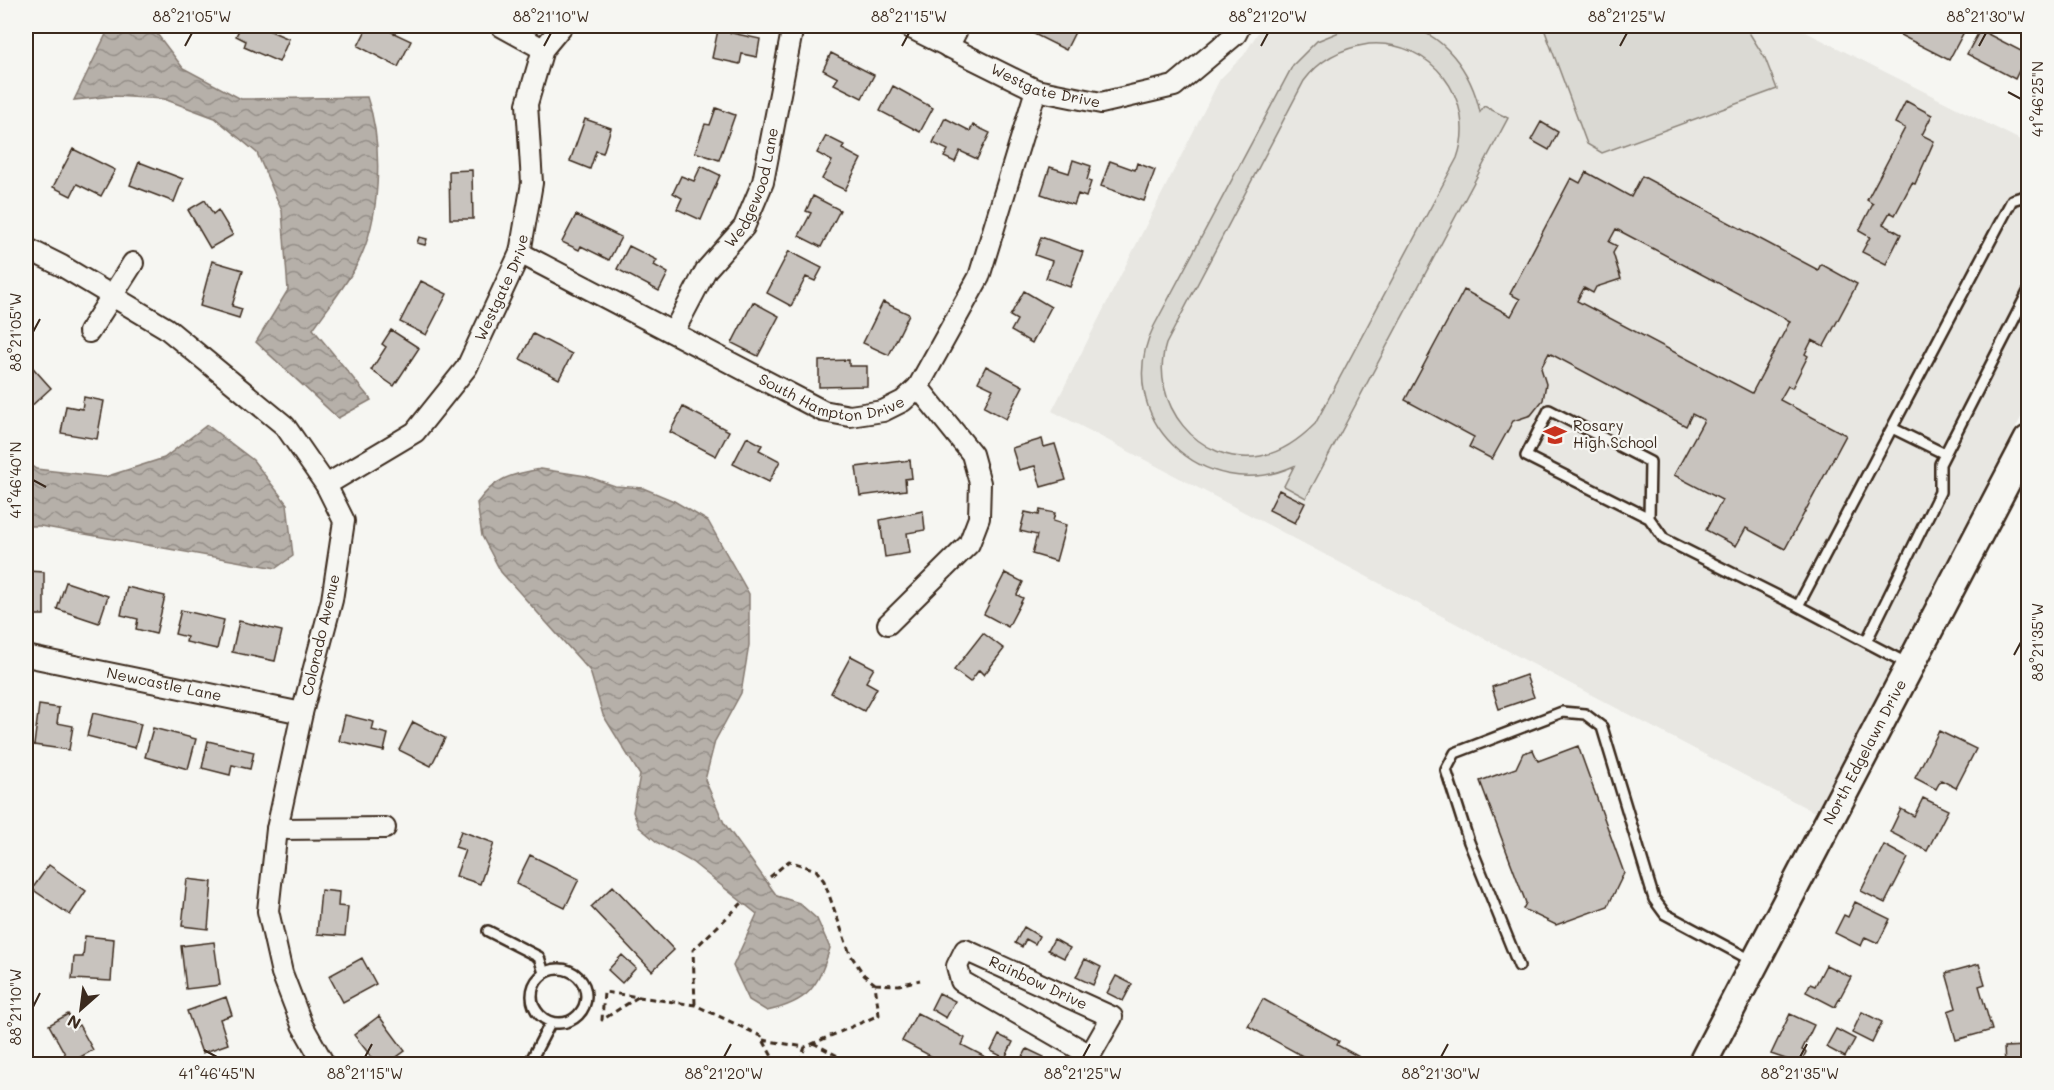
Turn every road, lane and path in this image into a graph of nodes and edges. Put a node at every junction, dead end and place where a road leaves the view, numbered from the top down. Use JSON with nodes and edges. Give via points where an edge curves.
{"nodes":[{"id":1,"x":501,"y":26,"type":"edge"},
{"id":2,"x":562,"y":26,"type":"edge"},
{"id":3,"x":793,"y":26,"type":"edge"},
{"id":4,"x":907,"y":26,"type":"edge"},
{"id":5,"x":959,"y":26,"type":"edge"},
{"id":6,"x":1240,"y":26,"type":"edge"},
{"id":7,"x":948,"y":47,"type":"junction"},
{"id":8,"x":543,"y":49,"type":"junction"},
{"id":9,"x":1036,"y":90,"type":"junction"},
{"id":10,"x":2028,"y":195,"type":"edge"},
{"id":11,"x":26,"y":248,"type":"edge"},
{"id":12,"x":520,"y":253,"type":"junction"},
{"id":13,"x":133,"y":263,"type":"dead end"},
{"id":14,"x":2028,"y":292,"type":"edge"},
{"id":15,"x":113,"y":295,"type":"junction"},
{"id":16,"x":674,"y":331,"type":"junction"},
{"id":17,"x":89,"y":332,"type":"dead end"},
{"id":18,"x":918,"y":387,"type":"junction"},
{"id":19,"x":1892,"y":428,"type":"junction"},
{"id":20,"x":2028,"y":440,"type":"edge"},
{"id":21,"x":1945,"y":454,"type":"junction"},
{"id":22,"x":326,"y":485,"type":"junction"},
{"id":23,"x":1649,"y":518,"type":"junction"},
{"id":24,"x":1798,"y":606,"type":"junction"},
{"id":25,"x":888,"y":624,"type":"dead end"},
{"id":26,"x":1866,"y":642,"type":"junction"},
{"id":27,"x":26,"y":656,"type":"edge"},
{"id":28,"x":1910,"y":664,"type":"junction"},
{"id":29,"x":302,"y":713,"type":"junction"},
{"id":30,"x":385,"y":828,"type":"dead end"},
{"id":31,"x":277,"y":829,"type":"junction"},
{"id":32,"x":770,"y":877,"type":"dead end"},
{"id":33,"x":741,"y":903,"type":"dead end"},
{"id":34,"x":488,"y":931,"type":"dead end"},
{"id":35,"x":1755,"y":962,"type":"junction"},
{"id":36,"x":1519,"y":966,"type":"dead end"},
{"id":37,"x":544,"y":973,"type":"junction"},
{"id":38,"x":920,"y":980,"type":"dead end"},
{"id":39,"x":875,"y":984,"type":"junction"},
{"id":40,"x":638,"y":997,"type":"junction"},
{"id":41,"x":696,"y":1005,"type":"junction"},
{"id":42,"x":551,"y":1022,"type":"junction"},
{"id":43,"x":764,"y":1040,"type":"junction"},
{"id":44,"x":813,"y":1043,"type":"junction"},
{"id":45,"x":805,"y":1047,"type":"junction"},
{"id":46,"x":1086,"y":1060,"type":"edge"},
{"id":47,"x":324,"y":1065,"type":"edge"},
{"id":48,"x":529,"y":1065,"type":"edge"},
{"id":49,"x":776,"y":1065,"type":"edge"},
{"id":50,"x":799,"y":1065,"type":"edge"},
{"id":51,"x":853,"y":1065,"type":"edge"},
{"id":52,"x":1702,"y":1065,"type":"edge"}],
"edges":[{"from":1,"to":8,"type":"street"},
{"from":2,"to":8,"type":"street","name":"Westgate Drive"},
{"from":3,"to":16,"type":"street","name":"Wedgewood Lane","via":[[762,182],[744,227],[706,270]]},
{"from":4,"to":7,"type":"street","name":"Westgate Drive"},
{"from":5,"to":7,"type":"street"},
{"from":6,"to":9,"type":"street","name":"Westgate Drive","via":[[1236,34],[1174,86],[1101,103]]},
{"from":7,"to":9,"type":"street","name":"Westgate Drive"},
{"from":8,"to":12,"type":"street","name":"Westgate Drive","via":[[527,104],[532,183]]},
{"from":9,"to":18,"type":"street","name":"South Hampton Drive","via":[[980,277]]},
{"from":10,"to":19,"type":"lane","via":[[2012,200]]},
{"from":11,"to":15,"type":"street","name":"Colorado Avenue"},
{"from":12,"to":16,"type":"street","name":"South Hampton Drive"},
{"from":12,"to":22,"type":"street","name":"Westgate Drive","via":[[467,367],[415,432]]},
{"from":13,"to":15,"type":"street"},
{"from":14,"to":21,"type":"lane"},
{"from":15,"to":17,"type":"street"},
{"from":15,"to":22,"type":"street","name":"Colorado Avenue","via":[[166,328],[285,426]]},
{"from":16,"to":18,"type":"street","name":"South Hampton Drive","via":[[823,411],[850,416],[883,411],[903,401]]},
{"from":18,"to":25,"type":"street","via":[[972,454],[980,483],[979,518],[969,544]]},
{"from":19,"to":21,"type":"lane"},
{"from":19,"to":24,"type":"lane"},
{"from":20,"to":28,"type":"street","name":"North Edgelawn Drive"},
{"from":21,"to":26,"type":"lane","via":[[1938,474],[1936,500]]},
{"from":22,"to":29,"type":"street","name":"Colorado Avenue","via":[[344,521],[332,600]]},
{"from":23,"to":23,"type":"lane","via":[[1526,456],[1549,410],[1650,462]]},
{"from":23,"to":24,"type":"lane","via":[[1664,539]]},
{"from":24,"to":26,"type":"lane"},
{"from":26,"to":28,"type":"lane"},
{"from":27,"to":29,"type":"street","name":"Newcastle Lane"},
{"from":28,"to":35,"type":"street","name":"North Edgelawn Drive"},
{"from":29,"to":31,"type":"street","name":"Colorado Avenue"},
{"from":30,"to":31,"type":"street"},
{"from":31,"to":47,"type":"street","name":"Colorado Avenue","via":[[268,911],[282,973]]},
{"from":32,"to":39,"type":"path","via":[[789,861],[816,870],[824,880],[853,960]]},
{"from":33,"to":41,"type":"path","via":[[693,950]]},
{"from":34,"to":37,"type":"lane","via":[[539,957]]},
{"from":35,"to":36,"type":"lane","via":[[1665,914],[1654,899],[1602,728],[1585,714],[1562,712],[1455,753],[1446,770],[1468,842]]},
{"from":35,"to":52,"type":"street","name":"North Edgelawn Drive"},
{"from":37,"to":42,"type":"lane","via":[[533,987],[533,1004]]},
{"from":37,"to":42,"type":"lane","via":[[552,969],[570,970],[583,982],[586,992],[587,1001],[577,1017],[569,1022]]},
{"from":38,"to":39,"type":"path","via":[[898,985]]},
{"from":39,"to":44,"type":"path","via":[[879,1015]]},
{"from":40,"to":40,"type":"path","via":[[604,992],[602,1020],[629,1003]]},
{"from":40,"to":41,"type":"path"},
{"from":41,"to":43,"type":"path"},
{"from":42,"to":48,"type":"lane"},
{"from":43,"to":45,"type":"path"},
{"from":43,"to":49,"type":"path"},
{"from":44,"to":45,"type":"path"},
{"from":44,"to":51,"type":"path"},
{"from":45,"to":50,"type":"path"},
{"from":46,"to":46,"type":"street","name":"Rainbow Drive","via":[[1112,1017],[965,950],[957,966],[961,981]]}]}
